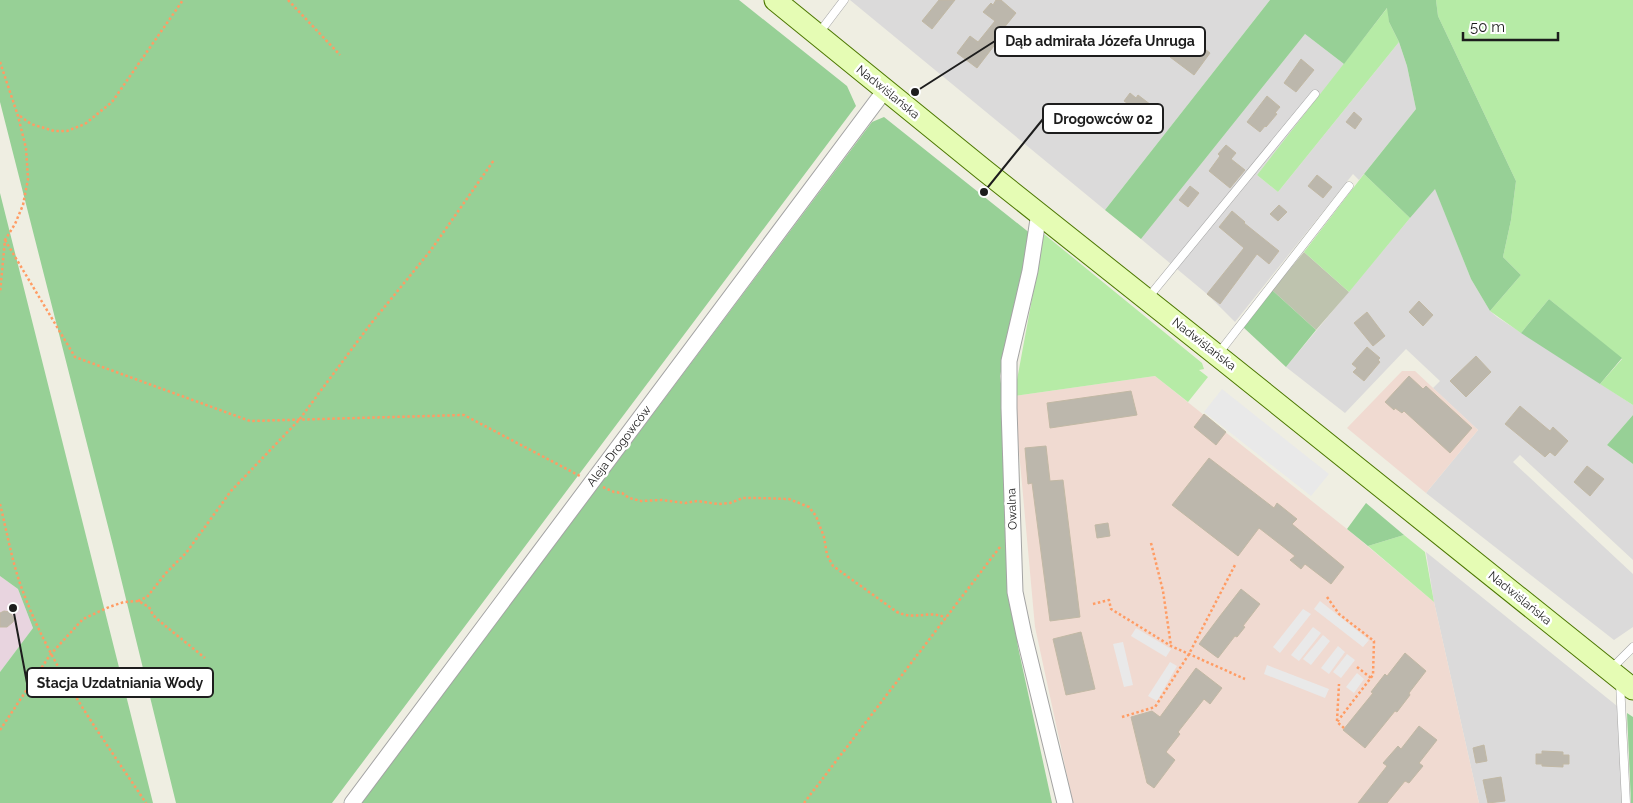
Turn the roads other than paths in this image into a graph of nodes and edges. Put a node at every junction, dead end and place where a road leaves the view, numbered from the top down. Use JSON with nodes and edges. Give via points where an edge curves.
{"nodes":[{"id":1,"x":775,"y":0,"type":"edge"},
{"id":2,"x":844,"y":0,"type":"edge"},
{"id":3,"x":817,"y":35,"type":"junction"},
{"id":4,"x":885,"y":90,"type":"junction"},
{"id":5,"x":1315,"y":94,"type":"dead end"},
{"id":6,"x":1349,"y":186,"type":"dead end"},
{"id":7,"x":1039,"y":213,"type":"junction"},
{"id":8,"x":1147,"y":299,"type":"junction"},
{"id":9,"x":1217,"y":354,"type":"junction"},
{"id":10,"x":1633,"y":647,"type":"edge"},
{"id":11,"x":1621,"y":680,"type":"edge"},
{"id":12,"x":352,"y":803,"type":"edge"},
{"id":13,"x":1065,"y":803,"type":"edge"},
{"id":14,"x":1626,"y":803,"type":"edge"}],
"edges":[{"from":1,"to":3,"type":"main road","name":"Nadwiślańska"},
{"from":2,"to":3,"type":"lane"},
{"from":3,"to":4,"type":"main road","name":"Nadwiślańska"},
{"from":4,"to":7,"type":"main road","name":"Nadwiślańska"},
{"from":4,"to":12,"type":"street","name":"Aleja Drogowców"},
{"from":5,"to":8,"type":"lane"},
{"from":6,"to":9,"type":"lane"},
{"from":7,"to":8,"type":"main road","name":"Nadwiślańska"},
{"from":7,"to":13,"type":"street","name":"Owalna","via":[[1030,271],[1009,361],[1015,592]]},
{"from":8,"to":9,"type":"main road","name":"Nadwiślańska"},
{"from":9,"to":11,"type":"main road","name":"Nadwiślańska"},
{"from":10,"to":11,"type":"lane"},
{"from":11,"to":14,"type":"lane"}]}
